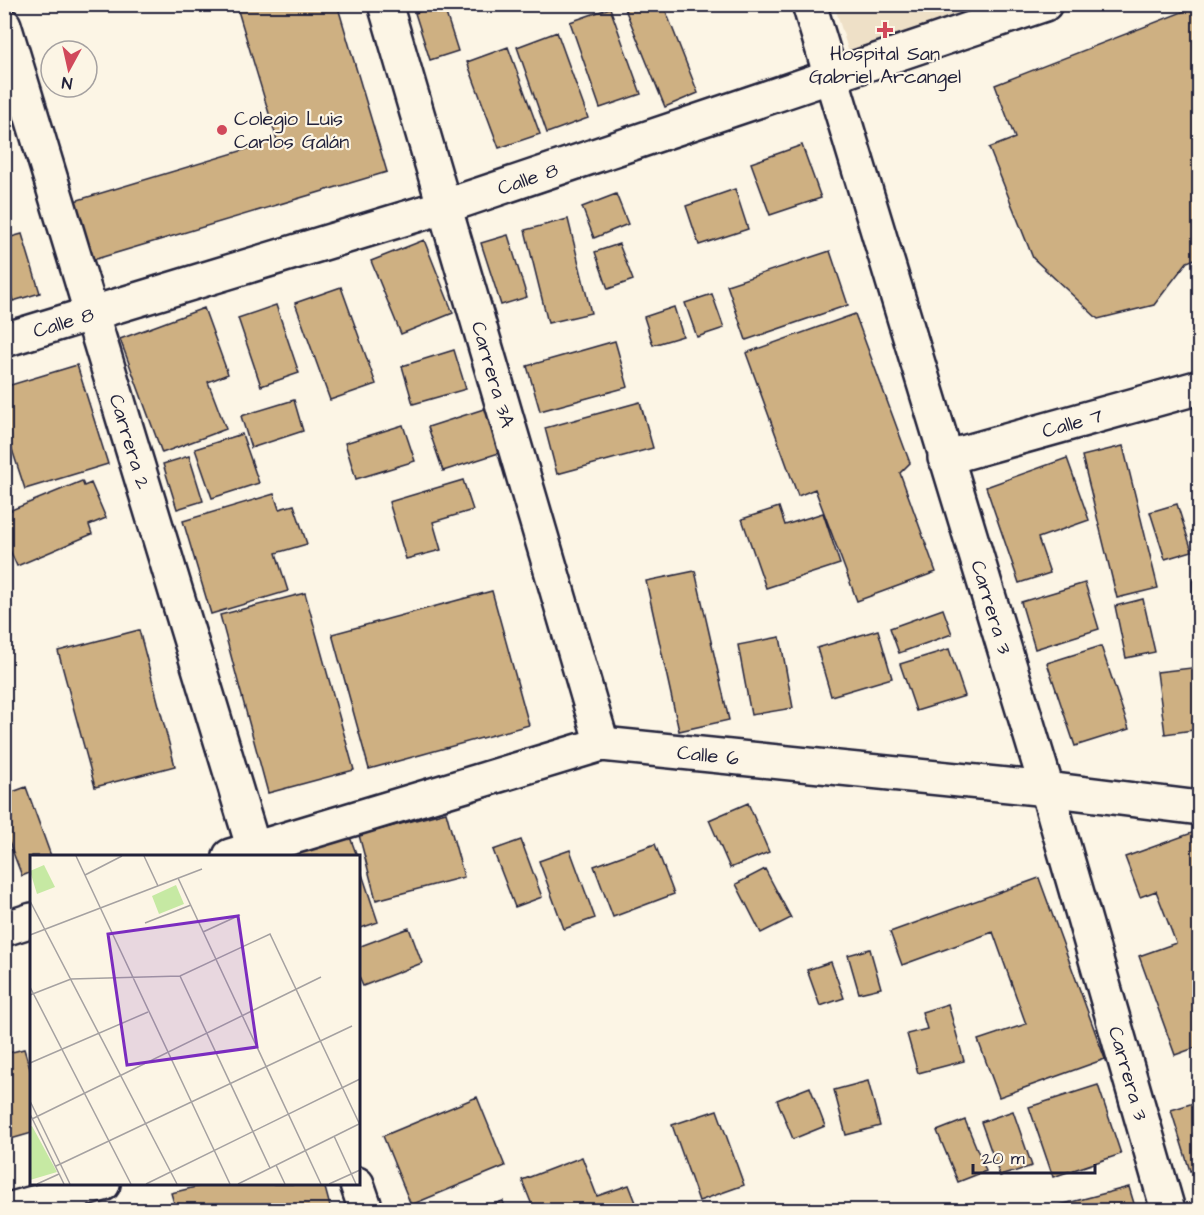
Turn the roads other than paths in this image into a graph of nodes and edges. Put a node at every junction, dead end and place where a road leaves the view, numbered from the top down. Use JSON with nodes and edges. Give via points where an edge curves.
{"nodes":[{"id":1,"x":385,"y":4,"type":"edge"},
{"id":2,"x":809,"y":4,"type":"edge"},
{"id":3,"x":1045,"y":4,"type":"edge"},
{"id":4,"x":4,"y":25,"type":"edge"},
{"id":5,"x":831,"y":77,"type":"junction"},
{"id":6,"x":446,"y":206,"type":"junction"},
{"id":7,"x":93,"y":313,"type":"junction"},
{"id":8,"x":4,"y":340,"type":"edge"},
{"id":9,"x":1200,"y":387,"type":"edge"},
{"id":10,"x":945,"y":458,"type":"junction"},
{"id":11,"x":602,"y":744,"type":"junction"},
{"id":12,"x":1047,"y":789,"type":"junction"},
{"id":13,"x":1200,"y":808,"type":"edge"},
{"id":14,"x":246,"y":854,"type":"edge"},
{"id":15,"x":30,"y":921,"type":"edge"},
{"id":16,"x":4,"y":929,"type":"edge"},
{"id":17,"x":99,"y":1185,"type":"edge"},
{"id":18,"x":357,"y":1185,"type":"edge"},
{"id":19,"x":8,"y":1210,"type":"edge"},
{"id":20,"x":366,"y":1210,"type":"edge"},
{"id":21,"x":1168,"y":1210,"type":"edge"}],
"edges":[{"from":1,"to":6,"type":"street","name":"Carrera 3A"},
{"from":2,"to":5,"type":"street","name":"Carrera 3"},
{"from":3,"to":5,"type":"street","name":"Calle 8"},
{"from":4,"to":7,"type":"street","name":"Carrera 2"},
{"from":5,"to":6,"type":"street","name":"Calle 8"},
{"from":5,"to":10,"type":"street","name":"Carrera 3"},
{"from":6,"to":7,"type":"street","name":"Calle 8"},
{"from":6,"to":11,"type":"street","name":"Carrera 3A"},
{"from":7,"to":8,"type":"street","name":"Calle 8"},
{"from":7,"to":14,"type":"street","name":"Carrera 2"},
{"from":9,"to":10,"type":"street","name":"Calle 7"},
{"from":10,"to":12,"type":"street","name":"Carrera 3"},
{"from":11,"to":12,"type":"street","name":"Calle 6"},
{"from":11,"to":14,"type":"street","name":"Calle 6"},
{"from":12,"to":13,"type":"street","name":"Calle 6"},
{"from":12,"to":21,"type":"street","name":"Carrera 3"},
{"from":15,"to":16,"type":"street"},
{"from":17,"to":19,"type":"street"},
{"from":18,"to":20,"type":"street"}]}
